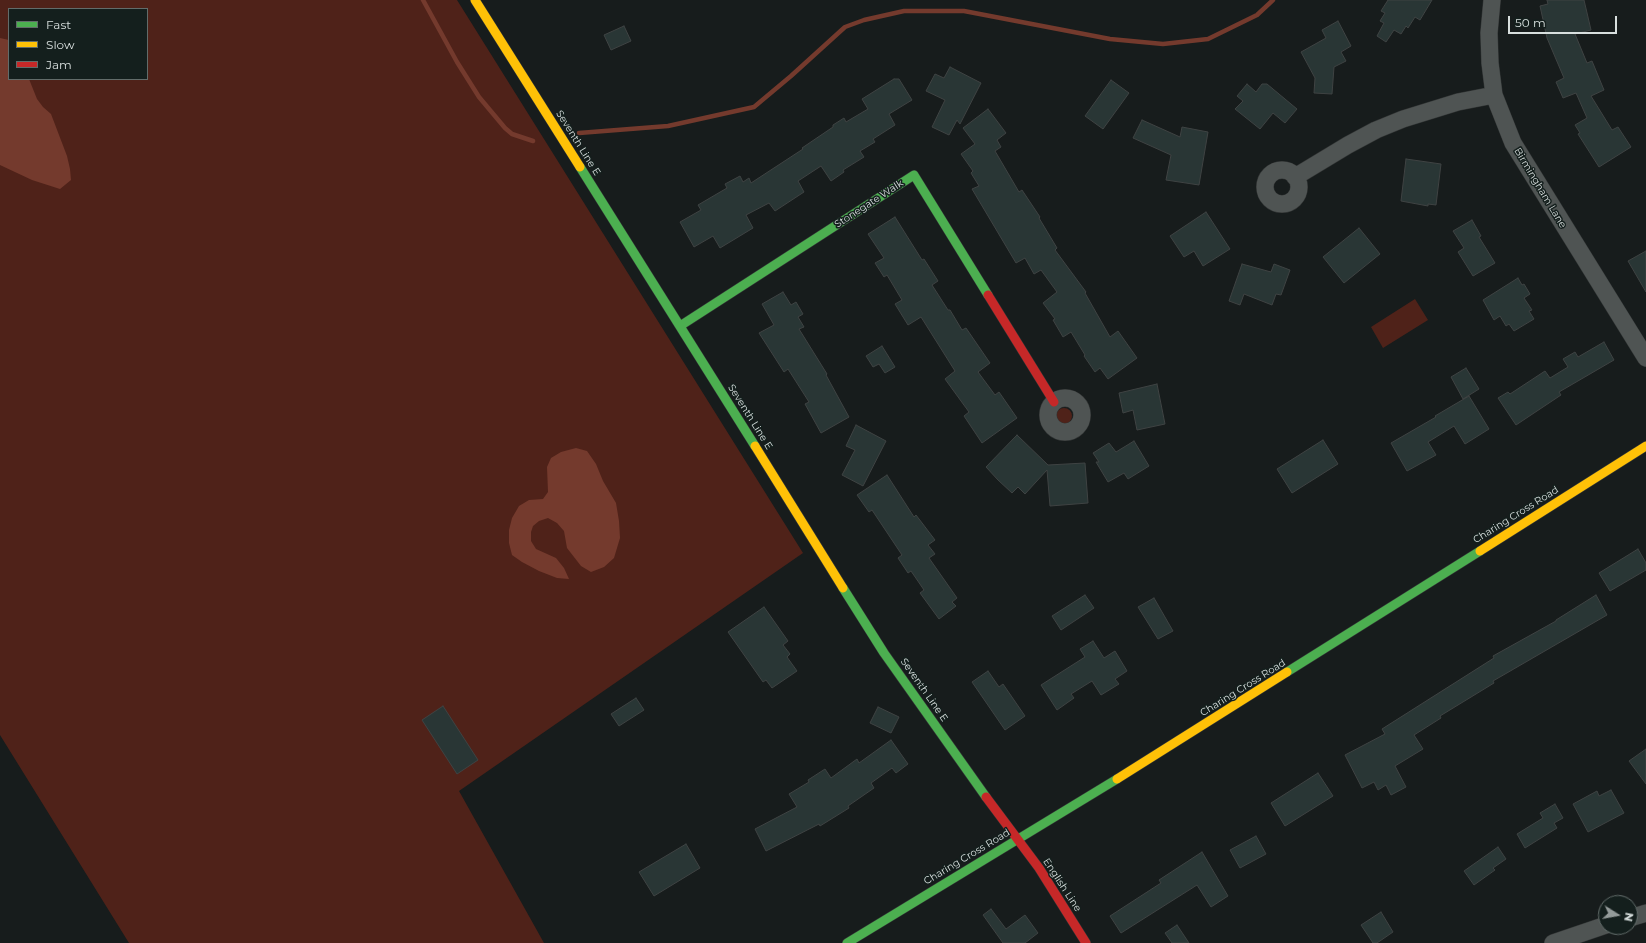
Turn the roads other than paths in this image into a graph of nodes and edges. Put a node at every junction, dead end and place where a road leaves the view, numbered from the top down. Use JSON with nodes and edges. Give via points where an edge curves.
{"nodes":[{"id":1,"x":475,"y":0,"type":"edge"},
{"id":2,"x":1492,"y":0,"type":"edge"},
{"id":3,"x":1494,"y":95,"type":"junction"},
{"id":4,"x":1296,"y":177,"type":"dead end"},
{"id":5,"x":680,"y":326,"type":"junction"},
{"id":6,"x":1646,"y":358,"type":"edge"},
{"id":7,"x":1054,"y":402,"type":"dead end"},
{"id":8,"x":1646,"y":446,"type":"edge"},
{"id":9,"x":1016,"y":840,"type":"junction"},
{"id":10,"x":1598,"y":928,"type":"edge"},
{"id":11,"x":847,"y":943,"type":"edge"},
{"id":12,"x":1086,"y":943,"type":"edge"},
{"id":13,"x":1553,"y":943,"type":"edge"}],
"edges":[{"from":1,"to":5,"type":"street","name":"Seventh Line E"},
{"from":2,"to":3,"type":"street","name":"Birmingham Lane","via":[[1489,34]]},
{"from":3,"to":4,"type":"street","via":[[1458,102],[1376,130]]},
{"from":3,"to":6,"type":"street","name":"Birmingham Lane","via":[[1513,143]]},
{"from":5,"to":7,"type":"street","name":"Stonegate Walk","via":[[914,175]]},
{"from":5,"to":9,"type":"street","name":"Seventh Line E","via":[[884,652]]},
{"from":8,"to":9,"type":"street","name":"Charing Cross Road"},
{"from":9,"to":11,"type":"street","name":"Charing Cross Road"},
{"from":9,"to":12,"type":"street","name":"English Line","via":[[1039,868]]},
{"from":10,"to":13,"type":"street"}]}
